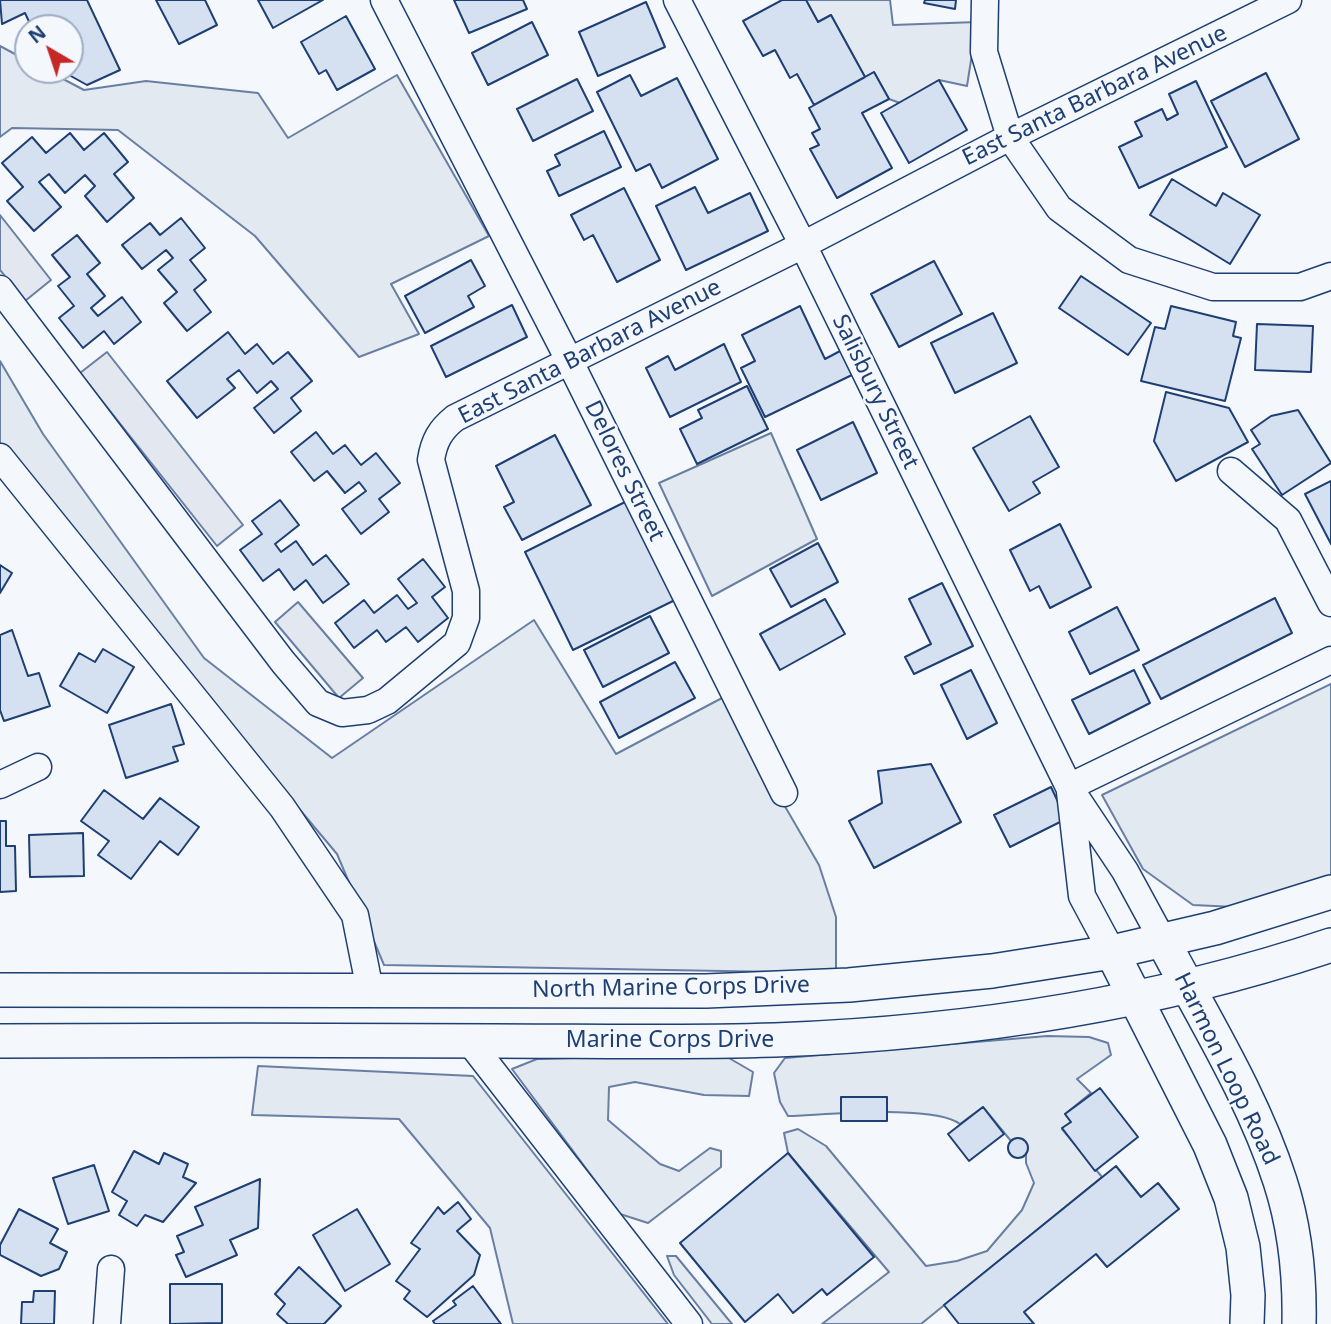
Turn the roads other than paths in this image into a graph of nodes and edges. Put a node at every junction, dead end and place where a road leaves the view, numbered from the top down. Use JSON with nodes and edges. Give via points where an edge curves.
{"nodes":[{"id":1,"x":384,"y":0,"type":"edge"},
{"id":2,"x":677,"y":0,"type":"edge"},
{"id":3,"x":985,"y":0,"type":"edge"},
{"id":4,"x":1288,"y":0,"type":"edge"},
{"id":5,"x":1010,"y":137,"type":"junction"},
{"id":6,"x":803,"y":245,"type":"junction"},
{"id":7,"x":1331,"y":276,"type":"edge"},
{"id":8,"x":0,"y":289,"type":"edge"},
{"id":9,"x":570,"y":362,"type":"junction"},
{"id":10,"x":0,"y":457,"type":"edge"},
{"id":11,"x":1231,"y":471,"type":"dead end"},
{"id":12,"x":1331,"y":603,"type":"edge"},
{"id":13,"x":1331,"y":660,"type":"edge"},
{"id":14,"x":38,"y":767,"type":"dead end"},
{"id":15,"x":0,"y":785,"type":"edge"},
{"id":16,"x":1069,"y":787,"type":"junction"},
{"id":17,"x":784,"y":793,"type":"dead end"},
{"id":18,"x":1331,"y":892,"type":"edge"},
{"id":19,"x":1163,"y":941,"type":"junction"},
{"id":20,"x":1331,"y":945,"type":"edge"},
{"id":21,"x":1112,"y":952,"type":"junction"},
{"id":22,"x":1187,"y":988,"type":"junction"},
{"id":23,"x":0,"y":990,"type":"edge"},
{"id":24,"x":370,"y":990,"type":"junction"},
{"id":25,"x":1136,"y":999,"type":"junction"},
{"id":26,"x":0,"y":1041,"type":"edge"},
{"id":27,"x":469,"y":1041,"type":"junction"},
{"id":28,"x":111,"y":1269,"type":"dead end"},
{"id":29,"x":107,"y":1324,"type":"edge"},
{"id":30,"x":689,"y":1324,"type":"edge"},
{"id":31,"x":1247,"y":1324,"type":"edge"},
{"id":32,"x":1300,"y":1324,"type":"edge"}],
"edges":[{"from":1,"to":9,"type":"street","name":"Delores Street"},
{"from":2,"to":6,"type":"street","name":"Salisbury Street"},
{"from":3,"to":5,"type":"street","via":[[984,52]]},
{"from":4,"to":5,"type":"street","name":"East Santa Barbara Avenue"},
{"from":5,"to":6,"type":"street","name":"East Santa Barbara Avenue"},
{"from":5,"to":7,"type":"street","via":[[1059,208],[1129,260],[1213,287],[1300,287]]},
{"from":6,"to":9,"type":"street","name":"East Santa Barbara Avenue"},
{"from":6,"to":16,"type":"street","name":"Salisbury Street"},
{"from":8,"to":9,"type":"street","name":"East Santa Barbara Avenue","via":[[283,662],[318,703],[342,713],[368,710],[387,701],[457,643],[466,618],[467,591],[431,460],[442,429],[455,418]]},
{"from":9,"to":17,"type":"street","name":"Delores Street"},
{"from":10,"to":24,"type":"street","via":[[282,807],[355,915]]},
{"from":11,"to":12,"type":"street","via":[[1288,520]]},
{"from":13,"to":16,"type":"street"},
{"from":14,"to":15,"type":"street"},
{"from":16,"to":19,"type":"street","name":"Salisbury Street","via":[[1125,871]]},
{"from":16,"to":21,"type":"street","name":"Salisbury Street","via":[[1083,896]]},
{"from":18,"to":19,"type":"main road","name":"North Marine Corps Drive"},
{"from":19,"to":21,"type":"main road","name":"North Marine Corps Drive"},
{"from":19,"to":22,"type":"main road","name":"Harmon Loop Road"},
{"from":20,"to":22,"type":"main road","name":"Marine Corps Drive"},
{"from":21,"to":24,"type":"main road","name":"North Marine Corps Drive","via":[[980,972],[776,989]]},
{"from":21,"to":25,"type":"main road","name":"Harmon Loop Road"},
{"from":22,"to":25,"type":"main road","name":"Marine Corps Drive"},
{"from":22,"to":32,"type":"main road","name":"Harmon Loop Road","via":[[1258,1124],[1280,1181],[1294,1238]]},
{"from":23,"to":24,"type":"main road","name":"North Marine Corps Drive"},
{"from":25,"to":27,"type":"main road","name":"Marine Corps Drive","via":[[998,1021],[849,1036],[706,1042]]},
{"from":25,"to":31,"type":"main road","name":"Harmon Loop Road","via":[[1210,1145],[1231,1198],[1242,1247]]},
{"from":26,"to":27,"type":"main road","name":"Marine Corps Drive"},
{"from":27,"to":30,"type":"street"},
{"from":28,"to":29,"type":"street"}]}
